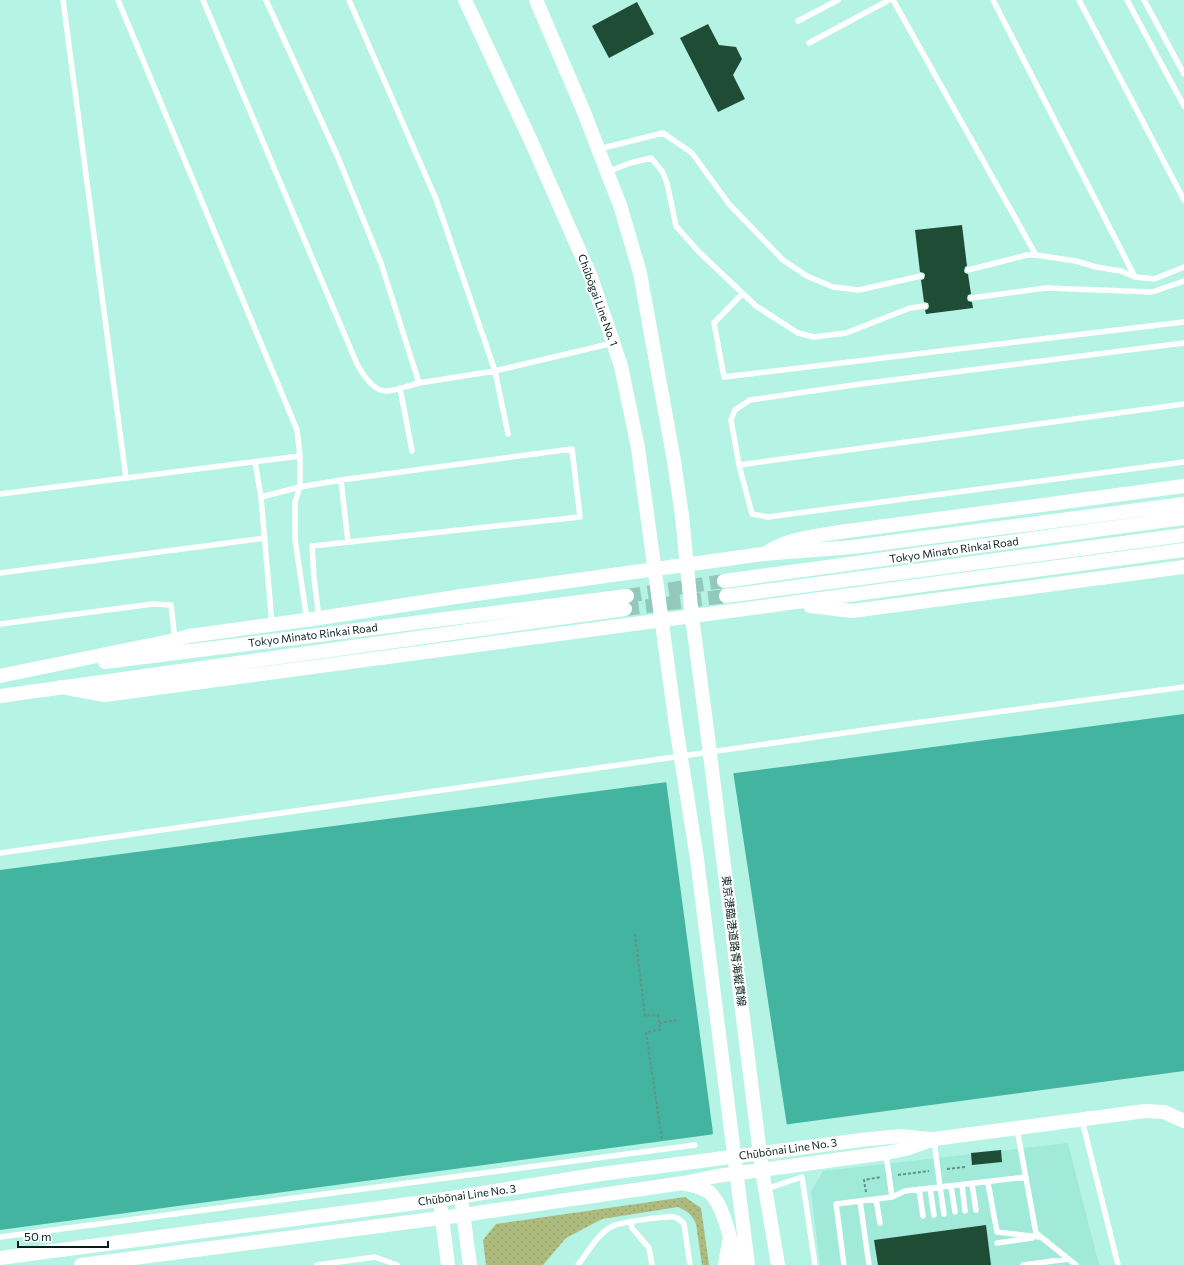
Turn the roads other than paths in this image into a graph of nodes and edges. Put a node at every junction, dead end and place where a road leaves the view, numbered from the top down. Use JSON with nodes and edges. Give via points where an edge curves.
{"nodes":[{"id":1,"x":63,"y":0,"type":"edge"},
{"id":2,"x":118,"y":0,"type":"edge"},
{"id":3,"x":203,"y":0,"type":"edge"},
{"id":4,"x":266,"y":0,"type":"edge"},
{"id":5,"x":349,"y":0,"type":"edge"},
{"id":6,"x":465,"y":0,"type":"edge"},
{"id":7,"x":536,"y":0,"type":"edge"},
{"id":8,"x":838,"y":0,"type":"edge"},
{"id":9,"x":889,"y":0,"type":"edge"},
{"id":10,"x":893,"y":0,"type":"edge"},
{"id":11,"x":993,"y":0,"type":"edge"},
{"id":12,"x":1079,"y":0,"type":"edge"},
{"id":13,"x":1127,"y":0,"type":"edge"},
{"id":14,"x":1144,"y":0,"type":"edge"},
{"id":15,"x":798,"y":21,"type":"dead end"},
{"id":16,"x":809,"y":43,"type":"dead end"},
{"id":17,"x":1184,"y":74,"type":"edge"},
{"id":18,"x":1184,"y":106,"type":"edge"},
{"id":19,"x":598,"y":149,"type":"junction"},
{"id":20,"x":607,"y":172,"type":"junction"},
{"id":21,"x":1184,"y":200,"type":"edge"},
{"id":22,"x":1036,"y":255,"type":"junction"},
{"id":23,"x":1184,"y":268,"type":"edge"},
{"id":24,"x":968,"y":270,"type":"dead end"},
{"id":25,"x":921,"y":276,"type":"dead end"},
{"id":26,"x":1135,"y":277,"type":"junction"},
{"id":27,"x":1184,"y":281,"type":"edge"},
{"id":28,"x":742,"y":294,"type":"junction"},
{"id":29,"x":971,"y":298,"type":"dead end"},
{"id":30,"x":924,"y":306,"type":"dead end"},
{"id":31,"x":1184,"y":322,"type":"edge"},
{"id":32,"x":614,"y":343,"type":"junction"},
{"id":33,"x":1184,"y":344,"type":"edge"},
{"id":34,"x":495,"y":372,"type":"junction"},
{"id":35,"x":418,"y":383,"type":"junction"},
{"id":36,"x":400,"y":388,"type":"junction"},
{"id":37,"x":1184,"y":404,"type":"edge"},
{"id":38,"x":508,"y":434,"type":"dead end"},
{"id":39,"x":412,"y":451,"type":"dead end"},
{"id":40,"x":300,"y":456,"type":"junction"},
{"id":41,"x":254,"y":462,"type":"junction"},
{"id":42,"x":1184,"y":462,"type":"edge"},
{"id":43,"x":739,"y":465,"type":"junction"},
{"id":44,"x":126,"y":478,"type":"junction"},
{"id":45,"x":341,"y":480,"type":"junction"},
{"id":46,"x":1184,"y":486,"type":"edge"},
{"id":47,"x":300,"y":487,"type":"junction"},
{"id":48,"x":0,"y":494,"type":"edge"},
{"id":49,"x":261,"y":497,"type":"junction"},
{"id":50,"x":1184,"y":504,"type":"edge"},
{"id":51,"x":1184,"y":518,"type":"edge"},
{"id":52,"x":1184,"y":535,"type":"edge"},
{"id":53,"x":265,"y":538,"type":"junction"},
{"id":54,"x":348,"y":542,"type":"junction"},
{"id":55,"x":1184,"y":550,"type":"edge"},
{"id":56,"x":763,"y":554,"type":"junction"},
{"id":57,"x":686,"y":565,"type":"junction"},
{"id":58,"x":1184,"y":567,"type":"edge"},
{"id":59,"x":655,"y":569,"type":"junction"},
{"id":60,"x":0,"y":573,"type":"edge"},
{"id":61,"x":724,"y":582,"type":"tunnel mouth"},
{"id":62,"x":726,"y":596,"type":"tunnel mouth"},
{"id":63,"x":787,"y":604,"type":"junction"},
{"id":64,"x":692,"y":617,"type":"junction"},
{"id":65,"x":314,"y":619,"type":"junction"},
{"id":66,"x":662,"y":621,"type":"junction"},
{"id":67,"x":0,"y":624,"type":"edge"},
{"id":68,"x":272,"y":624,"type":"junction"},
{"id":69,"x":175,"y":640,"type":"junction"},
{"id":70,"x":0,"y":676,"type":"edge"},
{"id":71,"x":61,"y":687,"type":"junction"},
{"id":72,"x":1184,"y":687,"type":"edge"},
{"id":73,"x":0,"y":696,"type":"edge"},
{"id":74,"x":0,"y":853,"type":"edge"},
{"id":75,"x":1182,"y":1117,"type":"edge"},
{"id":76,"x":1082,"y":1120,"type":"junction"},
{"id":77,"x":1017,"y":1129,"type":"junction"},
{"id":78,"x":934,"y":1139,"type":"junction"},
{"id":79,"x":695,"y":1145,"type":"dead end"},
{"id":80,"x":886,"y":1153,"type":"junction"},
{"id":81,"x":760,"y":1154,"type":"junction"},
{"id":82,"x":734,"y":1156,"type":"junction"},
{"id":83,"x":762,"y":1170,"type":"junction"},
{"id":84,"x":737,"y":1174,"type":"junction"},
{"id":85,"x":1026,"y":1178,"type":"junction"},
{"id":86,"x":683,"y":1183,"type":"junction"},
{"id":87,"x":988,"y":1183,"type":"junction"},
{"id":88,"x":972,"y":1184,"type":"junction"},
{"id":89,"x":962,"y":1185,"type":"junction"},
{"id":90,"x":951,"y":1186,"type":"junction"},
{"id":91,"x":940,"y":1187,"type":"junction"},
{"id":92,"x":930,"y":1188,"type":"junction"},
{"id":93,"x":766,"y":1189,"type":"junction"},
{"id":94,"x":919,"y":1189,"type":"junction"},
{"id":95,"x":461,"y":1196,"type":"junction"},
{"id":96,"x":892,"y":1197,"type":"junction"},
{"id":97,"x":876,"y":1199,"type":"junction"},
{"id":98,"x":439,"y":1200,"type":"junction"},
{"id":99,"x":860,"y":1201,"type":"junction"},
{"id":100,"x":976,"y":1210,"type":"dead end"},
{"id":101,"x":965,"y":1211,"type":"dead end"},
{"id":102,"x":955,"y":1212,"type":"dead end"},
{"id":103,"x":944,"y":1214,"type":"dead end"},
{"id":104,"x":463,"y":1215,"type":"junction"},
{"id":105,"x":934,"y":1215,"type":"dead end"},
{"id":106,"x":923,"y":1216,"type":"dead end"},
{"id":107,"x":442,"y":1218,"type":"junction"},
{"id":108,"x":631,"y":1222,"type":"junction"},
{"id":109,"x":880,"y":1223,"type":"dead end"},
{"id":110,"x":167,"y":1236,"type":"junction"},
{"id":111,"x":0,"y":1237,"type":"edge"},
{"id":112,"x":1040,"y":1237,"type":"junction"},
{"id":113,"x":730,"y":1238,"type":"junction"},
{"id":114,"x":997,"y":1243,"type":"dead end"},
{"id":115,"x":0,"y":1258,"type":"edge"},
{"id":116,"x":170,"y":1259,"type":"edge"},
{"id":117,"x":1068,"y":1259,"type":"junction"},
{"id":118,"x":81,"y":1265,"type":"edge"},
{"id":119,"x":316,"y":1265,"type":"edge"},
{"id":120,"x":397,"y":1265,"type":"edge"},
{"id":121,"x":448,"y":1265,"type":"edge"},
{"id":122,"x":470,"y":1265,"type":"edge"},
{"id":123,"x":578,"y":1265,"type":"edge"},
{"id":124,"x":652,"y":1265,"type":"edge"},
{"id":125,"x":690,"y":1265,"type":"edge"},
{"id":126,"x":725,"y":1265,"type":"edge"},
{"id":127,"x":737,"y":1265,"type":"edge"},
{"id":128,"x":748,"y":1265,"type":"edge"},
{"id":129,"x":778,"y":1265,"type":"edge"},
{"id":130,"x":815,"y":1265,"type":"edge"},
{"id":131,"x":844,"y":1265,"type":"edge"},
{"id":132,"x":869,"y":1265,"type":"edge"},
{"id":133,"x":1023,"y":1265,"type":"edge"},
{"id":134,"x":1076,"y":1265,"type":"edge"},
{"id":135,"x":1118,"y":1265,"type":"edge"}],
"edges":[{"from":1,"to":44,"type":"lane"},
{"from":2,"to":40,"type":"lane","via":[[297,430]]},
{"from":3,"to":36,"type":"lane","via":[[362,374],[374,386],[385,391]]},
{"from":4,"to":35,"type":"lane","via":[[337,155],[381,263]]},
{"from":5,"to":34,"type":"lane","via":[[436,199]]},
{"from":6,"to":32,"type":"street","name":"Chūbōgai Line No. 1","via":[[591,277]]},
{"from":7,"to":19,"type":"street"},
{"from":8,"to":15,"type":"lane"},
{"from":9,"to":16,"type":"lane"},
{"from":10,"to":22,"type":"lane"},
{"from":11,"to":26,"type":"lane"},
{"from":12,"to":21,"type":"lane"},
{"from":13,"to":18,"type":"lane"},
{"from":14,"to":17,"type":"lane"},
{"from":19,"to":20,"type":"street"},
{"from":19,"to":25,"type":"lane","via":[[663,133],[692,153],[729,204],[784,260],[808,276],[833,287],[859,290]]},
{"from":20,"to":28,"type":"lane","via":[[651,158],[662,171],[667,183],[676,226]]},
{"from":20,"to":57,"type":"street","via":[[620,205],[640,273],[674,461]]},
{"from":22,"to":24,"type":"lane"},
{"from":22,"to":26,"type":"lane","via":[[1076,261]]},
{"from":23,"to":26,"type":"lane","via":[[1154,279]]},
{"from":27,"to":29,"type":"lane","via":[[1152,292],[1046,288]]},
{"from":28,"to":30,"type":"lane","via":[[756,306],[798,332],[814,337],[846,333],[910,308]]},
{"from":28,"to":31,"type":"lane","via":[[714,323],[724,377]]},
{"from":32,"to":34,"type":"lane"},
{"from":32,"to":59,"type":"street","name":"Chūbōgai Line No. 1","via":[[630,409]]},
{"from":33,"to":43,"type":"lane","via":[[750,400],[735,410],[731,420]]},
{"from":34,"to":35,"type":"lane"},
{"from":34,"to":38,"type":"lane"},
{"from":35,"to":36,"type":"lane"},
{"from":36,"to":39,"type":"lane"},
{"from":37,"to":43,"type":"lane"},
{"from":40,"to":41,"type":"lane"},
{"from":40,"to":47,"type":"lane"},
{"from":41,"to":44,"type":"lane"},
{"from":41,"to":49,"type":"lane"},
{"from":42,"to":43,"type":"lane","via":[[768,518],[752,514]]},
{"from":44,"to":48,"type":"lane"},
{"from":45,"to":47,"type":"lane"},
{"from":45,"to":54,"type":"lane"},
{"from":45,"to":54,"type":"lane","via":[[572,449],[580,517]]},
{"from":46,"to":56,"type":"street","via":[[840,532],[779,544]]},
{"from":47,"to":49,"type":"lane"},
{"from":47,"to":65,"type":"lane","via":[[294,502],[295,539]]},
{"from":49,"to":53,"type":"lane"},
{"from":50,"to":56,"type":"street","via":[[853,547]]},
{"from":51,"to":61,"type":"street","name":"Tokyo Minato Rinkai Road"},
{"from":52,"to":62,"type":"street","name":"Tokyo Minato Rinkai Road"},
{"from":53,"to":60,"type":"lane"},
{"from":53,"to":68,"type":"lane"},
{"from":54,"to":65,"type":"lane","via":[[312,546]]},
{"from":55,"to":63,"type":"street"},
{"from":56,"to":57,"type":"street"},
{"from":57,"to":59,"type":"street"},
{"from":57,"to":64,"type":"street"},
{"from":58,"to":63,"type":"street","via":[[852,611]]},
{"from":59,"to":65,"type":"street"},
{"from":59,"to":66,"type":"street","name":"Chūbōgai Line No. 1"},
{"from":63,"to":64,"type":"street"},
{"from":64,"to":66,"type":"street"},
{"from":64,"to":81,"type":"street","name":"東京港臨港道路青海縦貫線"},
{"from":65,"to":68,"type":"street"},
{"from":66,"to":71,"type":"street","via":[[105,695]]},
{"from":66,"to":82,"type":"street","via":[[697,859]]},
{"from":67,"to":69,"type":"lane","via":[[153,604],[171,605]]},
{"from":68,"to":69,"type":"street"},
{"from":69,"to":70,"type":"street"},
{"from":70,"to":71,"type":"street","name":"Tokyo Minato Rinkai Road","via":[[218,647],[626,602]]},
{"from":71,"to":73,"type":"street","name":"Tokyo Minato Rinkai Road"},
{"from":72,"to":74,"type":"lane"},
{"from":75,"to":76,"type":"street","name":"Chūbōnai Line No. 3","via":[[1164,1112],[1145,1111]]},
{"from":76,"to":77,"type":"street","name":"Chūbōnai Line No. 3"},
{"from":76,"to":135,"type":"lane"},
{"from":77,"to":78,"type":"street","name":"Chūbōnai Line No. 3"},
{"from":77,"to":85,"type":"lane"},
{"from":78,"to":80,"type":"street","name":"Chūbōnai Line No. 3"},
{"from":78,"to":81,"type":"street","name":"Chūbōnai Line No. 3","via":[[900,1136]]},
{"from":78,"to":91,"type":"lane"},
{"from":79,"to":111,"type":"lane"},
{"from":80,"to":83,"type":"street","name":"Chūbōnai Line No. 3"},
{"from":80,"to":96,"type":"lane"},
{"from":81,"to":82,"type":"street","name":"Chūbōnai Line No. 3"},
{"from":81,"to":83,"type":"street","name":"東京港臨港道路青海縦貫線"},
{"from":82,"to":84,"type":"street"},
{"from":82,"to":95,"type":"street","name":"Chūbōnai Line No. 3"},
{"from":83,"to":84,"type":"street","name":"Chūbōnai Line No. 3"},
{"from":83,"to":93,"type":"street","name":"東京港臨港道路青海縦貫線"},
{"from":84,"to":86,"type":"street","name":"Chūbōnai Line No. 3"},
{"from":84,"to":128,"type":"street"},
{"from":85,"to":87,"type":"lane"},
{"from":85,"to":112,"type":"lane","via":[[1036,1233]]},
{"from":86,"to":104,"type":"street","name":"Chūbōnai Line No. 3"},
{"from":86,"to":113,"type":"street","via":[[699,1186],[713,1196],[720,1206]]},
{"from":87,"to":88,"type":"lane"},
{"from":87,"to":112,"type":"lane","via":[[997,1232]]},
{"from":88,"to":89,"type":"lane"},
{"from":88,"to":100,"type":"lane"},
{"from":89,"to":90,"type":"lane"},
{"from":89,"to":101,"type":"lane"},
{"from":90,"to":91,"type":"lane"},
{"from":90,"to":102,"type":"lane"},
{"from":91,"to":92,"type":"lane"},
{"from":91,"to":103,"type":"lane"},
{"from":92,"to":94,"type":"lane"},
{"from":92,"to":105,"type":"lane"},
{"from":93,"to":129,"type":"street","name":"東京港臨港道路青海縦貫線"},
{"from":93,"to":130,"type":"lane","via":[[802,1177]]},
{"from":94,"to":96,"type":"lane","via":[[905,1191]]},
{"from":94,"to":106,"type":"lane"},
{"from":95,"to":98,"type":"street","name":"Chūbōnai Line No. 3"},
{"from":95,"to":104,"type":"street"},
{"from":96,"to":97,"type":"lane"},
{"from":97,"to":99,"type":"lane"},
{"from":97,"to":109,"type":"lane"},
{"from":98,"to":107,"type":"street"},
{"from":98,"to":110,"type":"street","name":"Chūbōnai Line No. 3"},
{"from":99,"to":131,"type":"lane","via":[[836,1204]]},
{"from":99,"to":132,"type":"lane"},
{"from":104,"to":107,"type":"street","name":"Chūbōnai Line No. 3"},
{"from":104,"to":122,"type":"street"},
{"from":107,"to":116,"type":"street","name":"Chūbōnai Line No. 3"},
{"from":107,"to":121,"type":"street"},
{"from":108,"to":123,"type":"lane","via":[[613,1225],[601,1235]]},
{"from":108,"to":124,"type":"lane","via":[[632,1228],[650,1248]]},
{"from":108,"to":125,"type":"lane","via":[[670,1217],[681,1220],[687,1236]]},
{"from":110,"to":115,"type":"street","name":"Chūbōnai Line No. 3"},
{"from":110,"to":116,"type":"street"},
{"from":112,"to":114,"type":"lane"},
{"from":112,"to":117,"type":"lane"},
{"from":113,"to":126,"type":"street"},
{"from":113,"to":127,"type":"street"},
{"from":116,"to":118,"type":"street","name":"Chūbōnai Line No. 3"},
{"from":117,"to":133,"type":"lane"},
{"from":117,"to":134,"type":"lane"},
{"from":119,"to":120,"type":"lane","via":[[375,1257]]}]}
